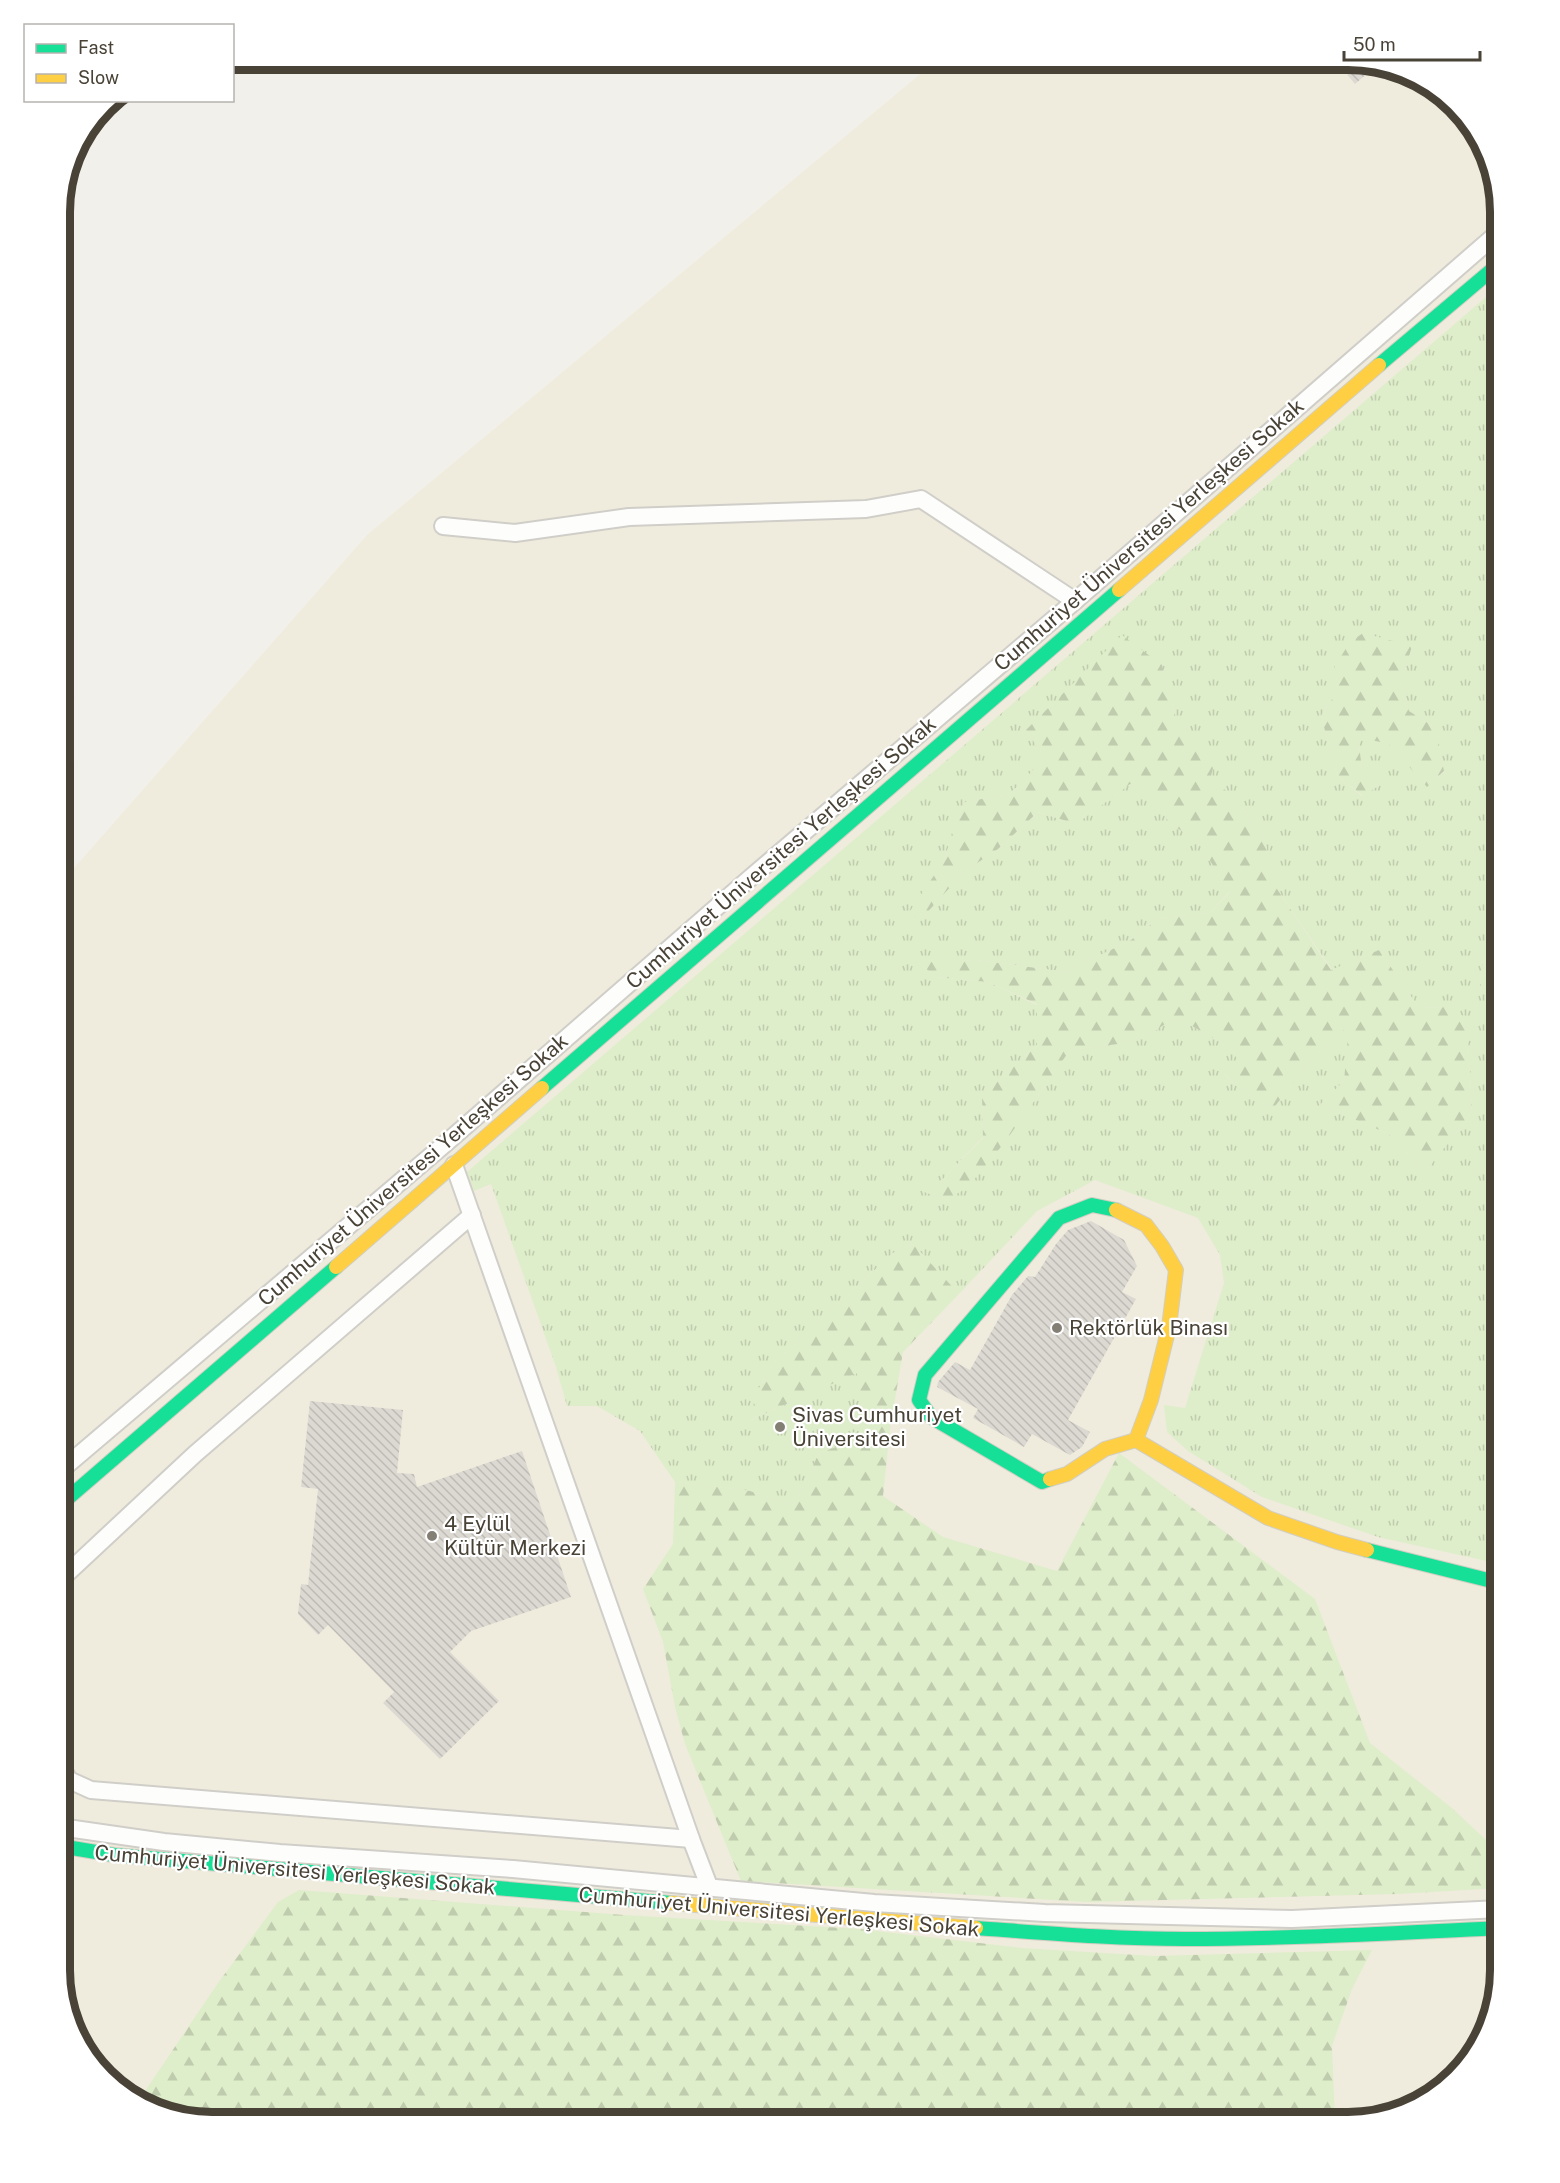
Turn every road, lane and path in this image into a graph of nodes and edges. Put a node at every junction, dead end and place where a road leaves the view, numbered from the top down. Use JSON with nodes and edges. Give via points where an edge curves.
{"nodes":[{"id":1,"x":1490,"y":240,"type":"edge"},
{"id":2,"x":1490,"y":271,"type":"edge"},
{"id":3,"x":443,"y":526,"type":"dead end"},
{"id":4,"x":1075,"y":601,"type":"junction"},
{"id":5,"x":454,"y":1165,"type":"junction"},
{"id":6,"x":471,"y":1215,"type":"junction"},
{"id":7,"x":1136,"y":1440,"type":"junction"},
{"id":8,"x":71,"y":1462,"type":"edge"},
{"id":9,"x":71,"y":1496,"type":"edge"},
{"id":10,"x":71,"y":1570,"type":"edge"},
{"id":11,"x":1490,"y":1580,"type":"edge"},
{"id":12,"x":71,"y":1781,"type":"edge"},
{"id":13,"x":71,"y":1829,"type":"edge"},
{"id":14,"x":691,"y":1839,"type":"junction"},
{"id":15,"x":71,"y":1848,"type":"edge"},
{"id":16,"x":709,"y":1886,"type":"junction"},
{"id":17,"x":1490,"y":1910,"type":"edge"},
{"id":18,"x":1490,"y":1928,"type":"edge"}],
"edges":[{"from":1,"to":4,"type":"street","name":"Cumhuriyet Üniversitesi Yerleşkesi Sokak"},
{"from":2,"to":5,"type":"street","name":"Cumhuriyet Üniversitesi Yerleşkesi Sokak"},
{"from":3,"to":4,"type":"street","via":[[515,533],[629,517],[866,509],[921,499]]},
{"from":4,"to":8,"type":"street","name":"Cumhuriyet Üniversitesi Yerleşkesi Sokak"},
{"from":5,"to":6,"type":"street","name":"Cumhuriyet Üniversitesi Yerleşkesi Sokak"},
{"from":5,"to":9,"type":"street","name":"Cumhuriyet Üniversitesi Yerleşkesi Sokak"},
{"from":6,"to":10,"type":"street","via":[[195,1454]]},
{"from":6,"to":14,"type":"street","name":"Cumhuriyet Üniversitesi Yerleşkesi Sokak"},
{"from":7,"to":7,"type":"street","via":[[1151,1400],[1169,1327],[1176,1270],[1146,1224],[1116,1210],[1092,1205],[1059,1218],[925,1375],[920,1400],[931,1417],[1042,1482],[1067,1474],[1105,1449]]},
{"from":7,"to":11,"type":"street","via":[[1268,1518],[1337,1542]]},
{"from":12,"to":14,"type":"street","via":[[91,1790]]},
{"from":13,"to":16,"type":"street","name":"Cumhuriyet Üniversitesi Yerleşkesi Sokak","via":[[268,1852]]},
{"from":14,"to":16,"type":"street","name":"Cumhuriyet Üniversitesi Yerleşkesi Sokak"},
{"from":15,"to":18,"type":"street","name":"Cumhuriyet Üniversitesi Yerleşkesi Sokak","via":[[430,1883],[1080,1936],[1184,1940],[1298,1938]]},
{"from":16,"to":17,"type":"street","name":"Cumhuriyet Üniversitesi Yerleşkesi Sokak","via":[[874,1903],[1136,1916],[1292,1919]]}]}
